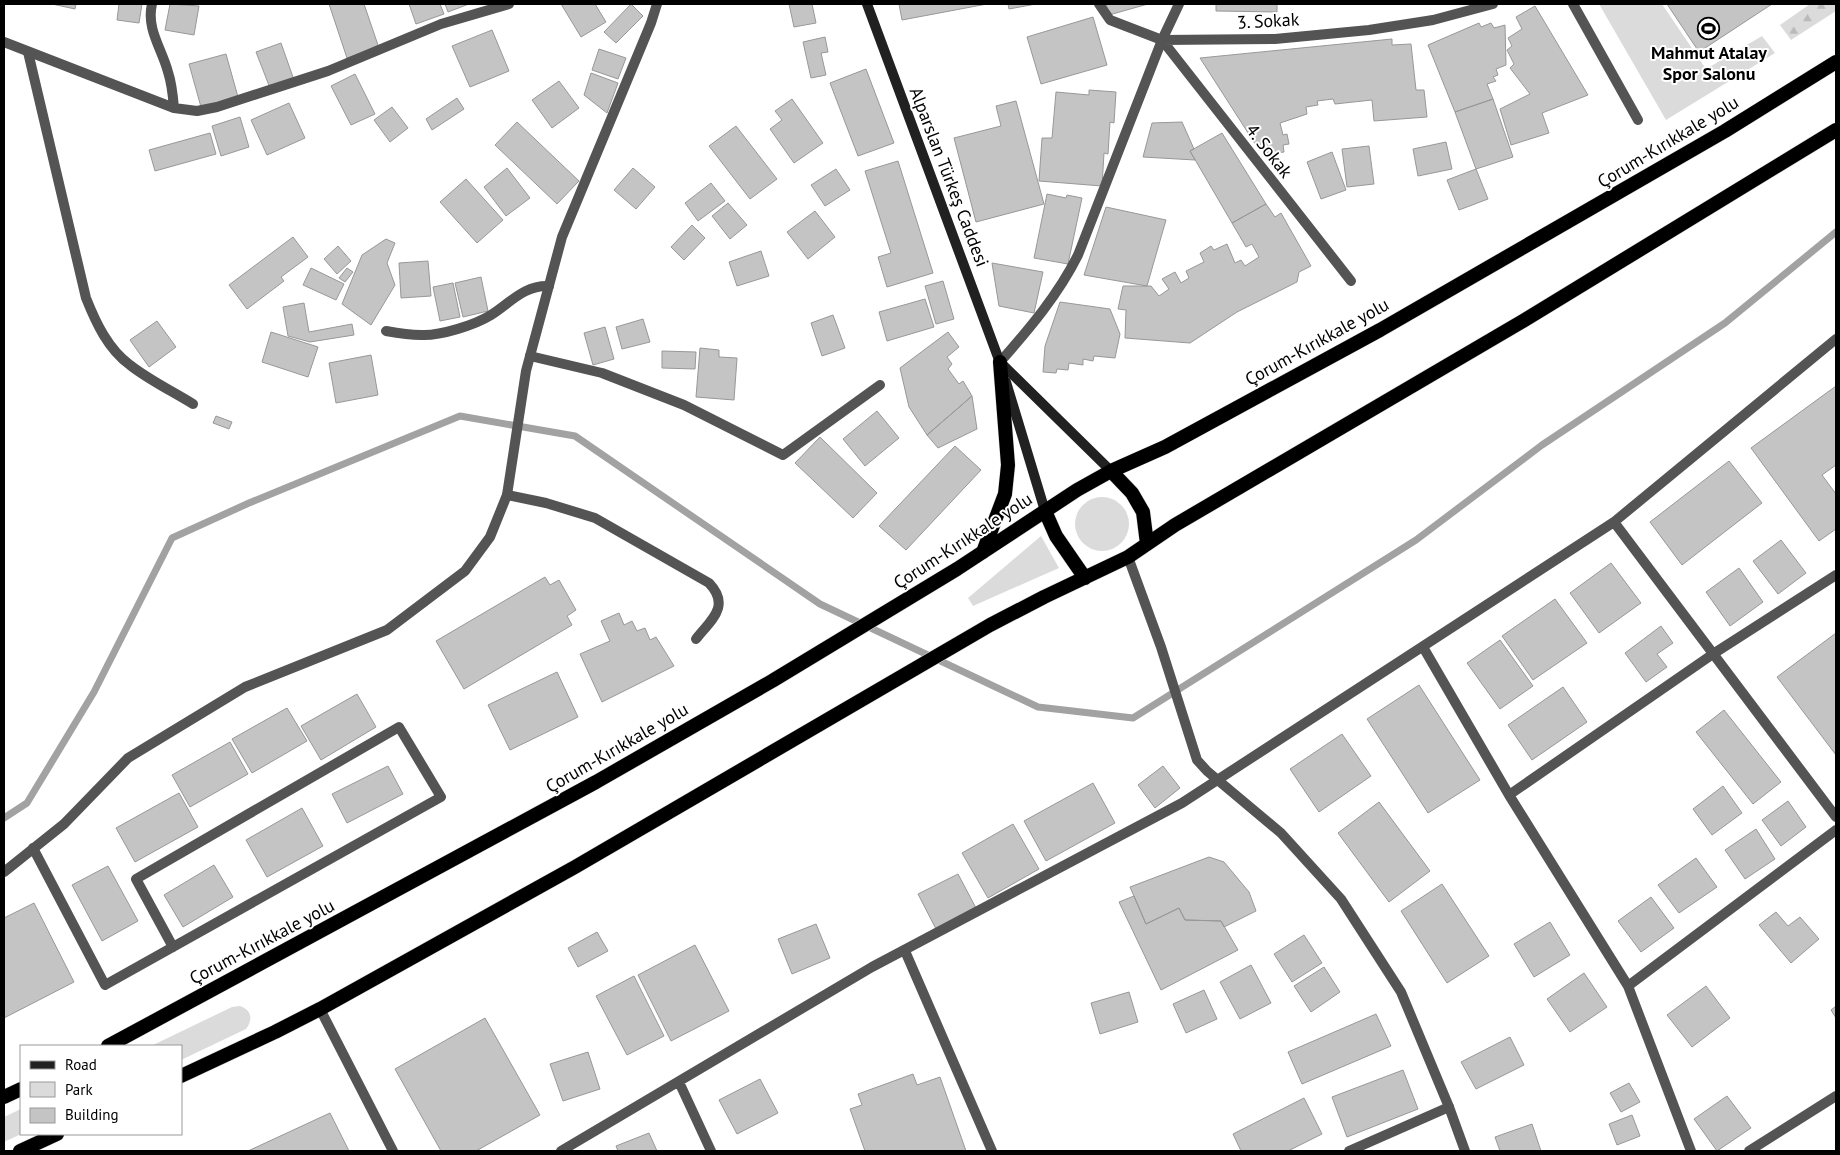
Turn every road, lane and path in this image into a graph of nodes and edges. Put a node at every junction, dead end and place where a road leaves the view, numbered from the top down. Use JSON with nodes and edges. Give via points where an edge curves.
{"nodes":[{"id":1,"x":152,"y":4,"type":"edge"},
{"id":2,"x":509,"y":4,"type":"edge"},
{"id":3,"x":657,"y":4,"type":"edge"},
{"id":4,"x":867,"y":4,"type":"edge"},
{"id":5,"x":1099,"y":4,"type":"edge"},
{"id":6,"x":1179,"y":4,"type":"edge"},
{"id":7,"x":1493,"y":4,"type":"edge"},
{"id":8,"x":1573,"y":4,"type":"edge"},
{"id":9,"x":1162,"y":40,"type":"junction"},
{"id":10,"x":4,"y":42,"type":"edge"},
{"id":11,"x":28,"y":52,"type":"junction"},
{"id":12,"x":1836,"y":62,"type":"edge"},
{"id":13,"x":174,"y":108,"type":"junction"},
{"id":14,"x":1638,"y":120,"type":"dead end"},
{"id":15,"x":1836,"y":130,"type":"edge"},
{"id":16,"x":1351,"y":281,"type":"dead end"},
{"id":17,"x":549,"y":286,"type":"junction"},
{"id":18,"x":386,"y":331,"type":"dead end"},
{"id":19,"x":1836,"y":339,"type":"edge"},
{"id":20,"x":530,"y":356,"type":"junction"},
{"id":21,"x":1000,"y":362,"type":"junction"},
{"id":22,"x":880,"y":385,"type":"dead end"},
{"id":23,"x":193,"y":404,"type":"dead end"},
{"id":24,"x":1111,"y":472,"type":"junction"},
{"id":25,"x":507,"y":495,"type":"junction"},
{"id":26,"x":1045,"y":511,"type":"junction"},
{"id":27,"x":1614,"y":522,"type":"junction"},
{"id":28,"x":1147,"y":544,"type":"junction"},
{"id":29,"x":983,"y":552,"type":"junction"},
{"id":30,"x":1128,"y":557,"type":"junction"},
{"id":31,"x":1836,"y":575,"type":"edge"},
{"id":32,"x":1085,"y":578,"type":"junction"},
{"id":33,"x":696,"y":639,"type":"dead end"},
{"id":34,"x":1422,"y":648,"type":"junction"},
{"id":35,"x":1713,"y":654,"type":"junction"},
{"id":36,"x":1218,"y":779,"type":"junction"},
{"id":37,"x":1509,"y":796,"type":"junction"},
{"id":38,"x":1836,"y":817,"type":"edge"},
{"id":39,"x":1836,"y":830,"type":"edge"},
{"id":40,"x":33,"y":848,"type":"junction"},
{"id":41,"x":4,"y":872,"type":"edge"},
{"id":42,"x":172,"y":947,"type":"junction"},
{"id":43,"x":904,"y":951,"type":"junction"},
{"id":44,"x":1628,"y":986,"type":"junction"},
{"id":45,"x":320,"y":1009,"type":"junction"},
{"id":46,"x":110,"y":1045,"type":"edge"},
{"id":47,"x":182,"y":1076,"type":"edge"},
{"id":48,"x":679,"y":1082,"type":"junction"},
{"id":49,"x":20,"y":1089,"type":"edge"},
{"id":50,"x":1836,"y":1096,"type":"edge"},
{"id":51,"x":4,"y":1097,"type":"edge"},
{"id":52,"x":1449,"y":1107,"type":"junction"},
{"id":53,"x":55,"y":1135,"type":"edge"},
{"id":54,"x":20,"y":1151,"type":"edge"},
{"id":55,"x":393,"y":1151,"type":"edge"},
{"id":56,"x":561,"y":1151,"type":"edge"},
{"id":57,"x":711,"y":1151,"type":"edge"},
{"id":58,"x":992,"y":1151,"type":"edge"},
{"id":59,"x":1349,"y":1151,"type":"edge"},
{"id":60,"x":1465,"y":1151,"type":"edge"},
{"id":61,"x":1691,"y":1151,"type":"edge"},
{"id":62,"x":1749,"y":1151,"type":"edge"}],
"edges":[{"from":1,"to":13,"type":"street","via":[[150,21],[169,74]]},
{"from":2,"to":13,"type":"street","via":[[441,24],[328,71],[217,108],[197,111]]},
{"from":3,"to":17,"type":"street","via":[[562,237]]},
{"from":4,"to":21,"type":"main road","name":"Alparslan Türkeş Caddesi"},
{"from":5,"to":9,"type":"street","via":[[1110,20]]},
{"from":6,"to":9,"type":"street"},
{"from":7,"to":9,"type":"street","name":"3. Sokak","via":[[1433,20],[1369,30],[1275,39]]},
{"from":8,"to":14,"type":"street"},
{"from":9,"to":16,"type":"street","name":"4. Sokak"},
{"from":9,"to":21,"type":"street","via":[[1078,255],[1054,297]]},
{"from":10,"to":11,"type":"street"},
{"from":11,"to":13,"type":"street"},
{"from":11,"to":23,"type":"street","via":[[93,316],[129,365]]},
{"from":12,"to":24,"type":"highway","name":"Çorum-Kırıkkale yolu","via":[[1725,131],[1388,325],[1165,447]]},
{"from":15,"to":28,"type":"highway"},
{"from":17,"to":18,"type":"street","via":[[530,288],[491,315],[452,330],[422,336]]},
{"from":17,"to":20,"type":"street"},
{"from":19,"to":27,"type":"street"},
{"from":20,"to":22,"type":"street","via":[[620,380],[684,405],[784,455]]},
{"from":20,"to":25,"type":"street"},
{"from":21,"to":24,"type":"main road"},
{"from":21,"to":26,"type":"main road","name":"Alparslan Türkeş Caddesi"},
{"from":21,"to":29,"type":"highway","via":[[1008,465],[1005,494]]},
{"from":24,"to":26,"type":"highway","name":"Çorum-Kırıkkale yolu"},
{"from":24,"to":28,"type":"highway","via":[[1132,493],[1143,512]]},
{"from":25,"to":33,"type":"street","via":[[595,518],[709,583],[717,591],[719,609]]},
{"from":25,"to":40,"type":"street","via":[[490,537],[465,571],[387,630],[244,687],[136,753],[64,824]]},
{"from":26,"to":29,"type":"highway","name":"Çorum-Kırıkkale yolu"},
{"from":26,"to":32,"type":"highway","via":[[1056,536]]},
{"from":27,"to":34,"type":"street"},
{"from":27,"to":35,"type":"street"},
{"from":28,"to":30,"type":"highway"},
{"from":29,"to":46,"type":"highway","name":"Çorum-Kırıkkale yolu","via":[[772,681],[596,782]]},
{"from":30,"to":32,"type":"highway"},
{"from":30,"to":36,"type":"street","via":[[1161,646],[1197,760]]},
{"from":31,"to":35,"type":"street"},
{"from":32,"to":45,"type":"highway","via":[[990,625],[575,867]]},
{"from":34,"to":36,"type":"street"},
{"from":34,"to":37,"type":"street"},
{"from":35,"to":37,"type":"street"},
{"from":35,"to":38,"type":"street"},
{"from":36,"to":43,"type":"street","via":[[1182,803]]},
{"from":36,"to":52,"type":"street","via":[[1280,833],[1341,899],[1401,992]]},
{"from":37,"to":44,"type":"street"},
{"from":39,"to":44,"type":"street"},
{"from":40,"to":41,"type":"street"},
{"from":40,"to":42,"type":"street","via":[[105,985]]},
{"from":42,"to":42,"type":"street","via":[[136,879],[399,727],[441,797]]},
{"from":43,"to":48,"type":"street"},
{"from":43,"to":58,"type":"street"},
{"from":44,"to":61,"type":"street"},
{"from":45,"to":47,"type":"highway"},
{"from":45,"to":55,"type":"street"},
{"from":48,"to":56,"type":"street"},
{"from":48,"to":57,"type":"street"},
{"from":49,"to":51,"type":"highway"},
{"from":50,"to":62,"type":"street"},
{"from":52,"to":59,"type":"street"},
{"from":52,"to":60,"type":"street"},
{"from":53,"to":54,"type":"highway"}]}
